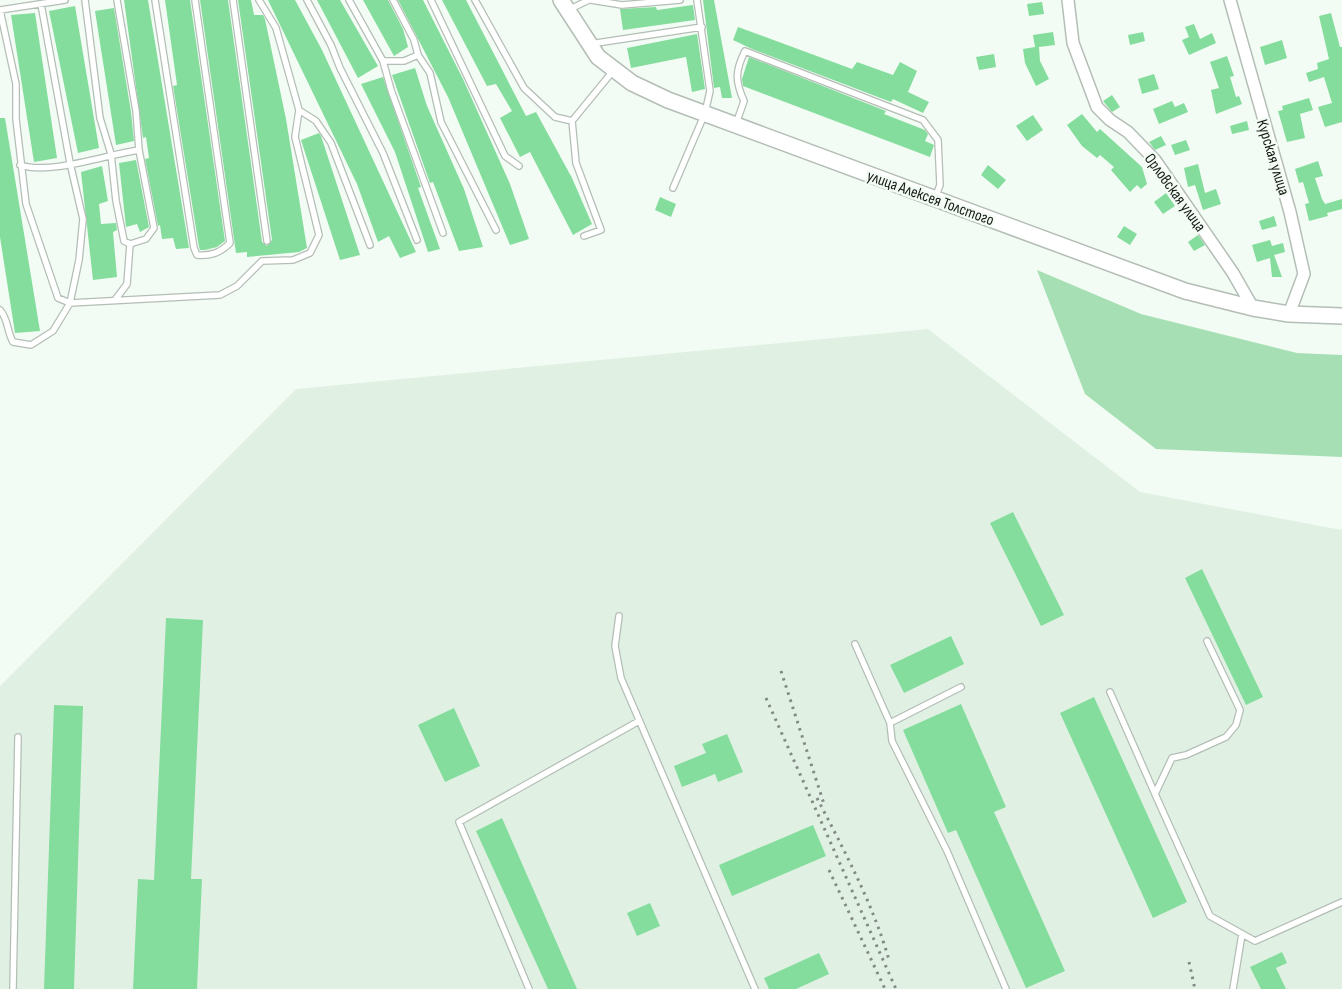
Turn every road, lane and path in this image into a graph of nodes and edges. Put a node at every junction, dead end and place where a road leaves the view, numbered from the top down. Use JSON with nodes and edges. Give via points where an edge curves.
{"nodes":[{"id":1,"x":65,"y":0,"type":"edge"},
{"id":2,"x":86,"y":0,"type":"edge"},
{"id":3,"x":117,"y":0,"type":"edge"},
{"id":4,"x":155,"y":0,"type":"edge"},
{"id":5,"x":195,"y":0,"type":"edge"},
{"id":6,"x":233,"y":0,"type":"edge"},
{"id":7,"x":259,"y":0,"type":"edge"},
{"id":8,"x":307,"y":0,"type":"edge"},
{"id":9,"x":349,"y":0,"type":"edge"},
{"id":10,"x":393,"y":0,"type":"edge"},
{"id":11,"x":430,"y":0,"type":"edge"},
{"id":12,"x":475,"y":0,"type":"edge"},
{"id":13,"x":590,"y":0,"type":"edge"},
{"id":14,"x":680,"y":0,"type":"edge"},
{"id":15,"x":697,"y":0,"type":"edge"},
{"id":16,"x":1068,"y":0,"type":"edge"},
{"id":17,"x":1230,"y":0,"type":"edge"},
{"id":18,"x":41,"y":4,"type":"junction"},
{"id":19,"x":564,"y":5,"type":"edge"},
{"id":20,"x":0,"y":10,"type":"edge"},
{"id":21,"x":702,"y":27,"type":"junction"},
{"id":22,"x":589,"y":44,"type":"junction"},
{"id":23,"x":418,"y":55,"type":"junction"},
{"id":24,"x":384,"y":61,"type":"junction"},
{"id":25,"x":613,"y":71,"type":"junction"},
{"id":26,"x":299,"y":110,"type":"junction"},
{"id":27,"x":705,"y":113,"type":"junction"},
{"id":28,"x":572,"y":121,"type":"junction"},
{"id":29,"x":736,"y":124,"type":"junction"},
{"id":30,"x":139,"y":150,"type":"junction"},
{"id":31,"x":111,"y":154,"type":"junction"},
{"id":32,"x":70,"y":163,"type":"junction"},
{"id":33,"x":20,"y":164,"type":"junction"},
{"id":34,"x":519,"y":166,"type":"dead end"},
{"id":35,"x":673,"y":188,"type":"dead end"},
{"id":36,"x":935,"y":198,"type":"junction"},
{"id":37,"x":496,"y":230,"type":"dead end"},
{"id":38,"x":443,"y":233,"type":"dead end"},
{"id":39,"x":584,"y":236,"type":"dead end"},
{"id":40,"x":267,"y":240,"type":"dead end"},
{"id":41,"x":417,"y":240,"type":"dead end"},
{"id":42,"x":130,"y":244,"type":"junction"},
{"id":43,"x":370,"y":245,"type":"dead end"},
{"id":44,"x":116,"y":300,"type":"junction"},
{"id":45,"x":70,"y":303,"type":"junction"},
{"id":46,"x":1253,"y":308,"type":"junction"},
{"id":47,"x":0,"y":310,"type":"edge"},
{"id":48,"x":1290,"y":314,"type":"junction"},
{"id":49,"x":1342,"y":316,"type":"edge"},
{"id":50,"x":619,"y":616,"type":"dead end"},
{"id":51,"x":1207,"y":642,"type":"dead end"},
{"id":52,"x":855,"y":644,"type":"dead end"},
{"id":53,"x":961,"y":687,"type":"dead end"},
{"id":54,"x":1110,"y":692,"type":"dead end"},
{"id":55,"x":639,"y":721,"type":"junction"},
{"id":56,"x":890,"y":723,"type":"junction"},
{"id":57,"x":18,"y":737,"type":"dead end"},
{"id":58,"x":1155,"y":794,"type":"junction"},
{"id":59,"x":1342,"y":902,"type":"edge"},
{"id":60,"x":1242,"y":934,"type":"junction"},
{"id":61,"x":13,"y":989,"type":"edge"},
{"id":62,"x":529,"y":989,"type":"edge"},
{"id":63,"x":755,"y":989,"type":"edge"},
{"id":64,"x":1006,"y":989,"type":"edge"},
{"id":65,"x":1233,"y":989,"type":"edge"}],
"edges":[{"from":1,"to":18,"type":"lane"},
{"from":2,"to":31,"type":"lane","via":[[100,118]]},
{"from":3,"to":30,"type":"lane","via":[[136,110]]},
{"from":4,"to":5,"type":"lane","via":[[194,248],[197,255],[208,256],[223,251],[230,243]]},
{"from":6,"to":40,"type":"lane"},
{"from":7,"to":26,"type":"lane","via":[[276,28]]},
{"from":8,"to":41,"type":"lane","via":[[332,45],[382,153]]},
{"from":9,"to":24,"type":"lane"},
{"from":10,"to":23,"type":"lane","via":[[414,40]]},
{"from":11,"to":34,"type":"lane","via":[[505,156]]},
{"from":12,"to":28,"type":"lane","via":[[524,88],[555,117]]},
{"from":13,"to":14,"type":"lane","via":[[622,5]]},
{"from":13,"to":19,"type":"lane"},
{"from":15,"to":21,"type":"lane"},
{"from":16,"to":46,"type":"street","name":"Орловская улица","via":[[1073,43],[1097,106],[1155,160],[1227,264]]},
{"from":17,"to":48,"type":"street","name":"Курская улица","via":[[1290,212],[1304,274]]},
{"from":18,"to":20,"type":"lane"},
{"from":18,"to":32,"type":"lane"},
{"from":19,"to":22,"type":"street","name":"улица Алексея Толстого"},
{"from":20,"to":33,"type":"lane","via":[[16,84]]},
{"from":21,"to":22,"type":"lane"},
{"from":21,"to":27,"type":"lane","via":[[710,90]]},
{"from":22,"to":25,"type":"street","name":"улица Алексея Толстого"},
{"from":23,"to":24,"type":"lane","via":[[404,61]]},
{"from":23,"to":37,"type":"lane","via":[[430,73],[441,122]]},
{"from":24,"to":38,"type":"lane","via":[[390,90]]},
{"from":25,"to":27,"type":"street","name":"улица Алексея Толстого","via":[[650,91]]},
{"from":25,"to":28,"type":"lane"},
{"from":26,"to":43,"type":"lane","via":[[316,121],[331,143]]},
{"from":26,"to":44,"type":"lane","via":[[295,137],[319,235],[310,253],[293,260],[262,261],[237,286],[220,295]]},
{"from":27,"to":29,"type":"street","name":"улица Алексея Толстого"},
{"from":27,"to":35,"type":"lane"},
{"from":28,"to":39,"type":"lane","via":[[576,163],[601,230]]},
{"from":29,"to":36,"type":"street","name":"улица Алексея Толстого"},
{"from":29,"to":36,"type":"lane","via":[[744,101],[737,85],[739,64],[745,51],[923,120],[938,140],[940,185]]},
{"from":30,"to":31,"type":"lane"},
{"from":30,"to":42,"type":"lane","via":[[154,228],[146,239]]},
{"from":31,"to":32,"type":"lane"},
{"from":31,"to":42,"type":"lane","via":[[124,241]]},
{"from":32,"to":33,"type":"lane","via":[[33,169]]},
{"from":32,"to":45,"type":"lane","via":[[83,219],[80,260]]},
{"from":33,"to":45,"type":"lane","via":[[26,204],[58,298]]},
{"from":36,"to":46,"type":"street","name":"улица Алексея Толстого","via":[[1185,291]]},
{"from":42,"to":44,"type":"lane","via":[[127,284]]},
{"from":44,"to":45,"type":"lane"},
{"from":45,"to":47,"type":"lane","via":[[53,331],[31,345],[13,342]]},
{"from":46,"to":48,"type":"street","name":"улица Алексея Толстого"},
{"from":48,"to":49,"type":"street","name":"улица Алексея Толстого"},
{"from":50,"to":55,"type":"lane","via":[[615,646],[622,678]]},
{"from":51,"to":58,"type":"lane","via":[[1240,710],[1236,725],[1226,737],[1172,758]]},
{"from":52,"to":56,"type":"lane"},
{"from":53,"to":56,"type":"lane"},
{"from":54,"to":58,"type":"lane"},
{"from":55,"to":62,"type":"lane","via":[[459,822]]},
{"from":55,"to":63,"type":"lane"},
{"from":56,"to":64,"type":"lane","via":[[892,741],[947,851]]},
{"from":57,"to":61,"type":"lane"},
{"from":58,"to":60,"type":"lane","via":[[1210,916]]},
{"from":59,"to":60,"type":"lane","via":[[1255,941]]},
{"from":60,"to":65,"type":"lane"}]}
